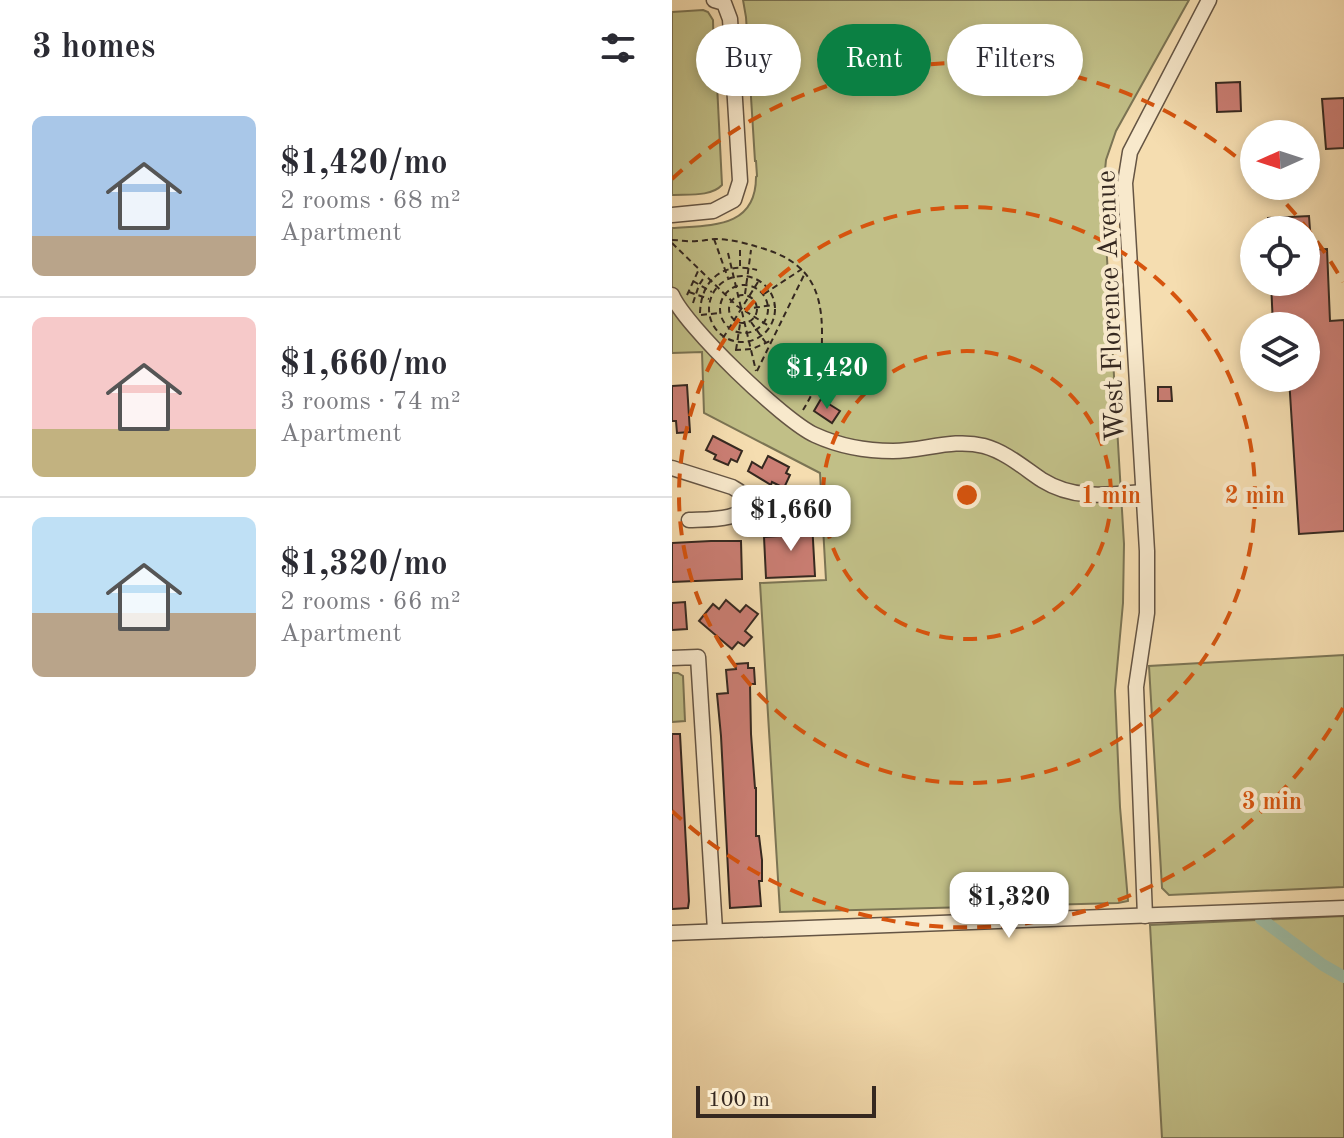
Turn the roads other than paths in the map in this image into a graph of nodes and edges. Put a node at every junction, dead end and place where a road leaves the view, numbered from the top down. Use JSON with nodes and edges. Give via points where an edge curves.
{"nodes":[{"id":1,"x":714,"y":0,"type":"edge"},
{"id":2,"x":1209,"y":0,"type":"edge"},
{"id":3,"x":672,"y":215,"type":"edge"},
{"id":4,"x":679,"y":295,"type":"edge"},
{"id":5,"x":672,"y":468,"type":"edge"},
{"id":6,"x":1143,"y":492,"type":"junction"},
{"id":7,"x":689,"y":520,"type":"dead end"},
{"id":8,"x":672,"y":658,"type":"edge"},
{"id":9,"x":1344,"y":908,"type":"edge"},
{"id":10,"x":1145,"y":916,"type":"junction"},
{"id":11,"x":715,"y":930,"type":"junction"},
{"id":12,"x":672,"y":933,"type":"edge"}],
"edges":[{"from":1,"to":3,"type":"street","via":[[724,3],[730,19],[740,181],[734,200],[724,206]]},
{"from":2,"to":6,"type":"street","name":"West Florence Avenue","via":[[1130,152],[1125,183]]},
{"from":4,"to":6,"type":"street","via":[[684,316],[719,343],[746,379],[814,434],[836,443],[894,451],[957,443],[985,446],[1068,492]]},
{"from":5,"to":7,"type":"street","via":[[732,487],[745,498],[740,512],[726,518]]},
{"from":6,"to":10,"type":"street","name":"West Florence Avenue","via":[[1147,613],[1136,687]]},
{"from":8,"to":11,"type":"street","via":[[698,657]]},
{"from":9,"to":10,"type":"street"},
{"from":10,"to":11,"type":"street"},
{"from":11,"to":12,"type":"street"}]}
